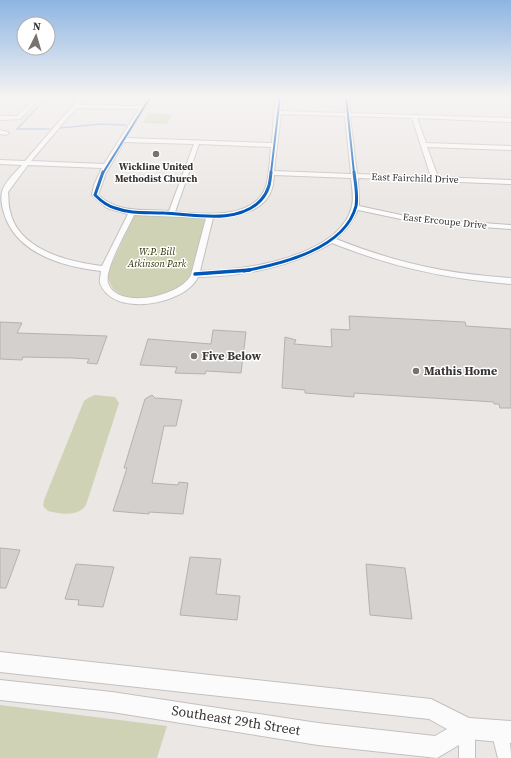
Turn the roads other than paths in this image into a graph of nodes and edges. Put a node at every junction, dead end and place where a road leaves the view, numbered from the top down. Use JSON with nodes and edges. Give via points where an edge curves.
{"nodes":[{"id":1,"x":54,"y":131,"type":"edge"},
{"id":2,"x":128,"y":131,"type":"edge"},
{"id":3,"x":276,"y":131,"type":"edge"},
{"id":4,"x":349,"y":131,"type":"edge"},
{"id":5,"x":419,"y":131,"type":"edge"},
{"id":6,"x":123,"y":140,"type":"junction"},
{"id":7,"x":197,"y":142,"type":"junction"},
{"id":8,"x":274,"y":145,"type":"junction"},
{"id":9,"x":424,"y":145,"type":"junction"},
{"id":10,"x":511,"y":148,"type":"edge"},
{"id":11,"x":0,"y":162,"type":"edge"},
{"id":12,"x":27,"y":163,"type":"junction"},
{"id":13,"x":106,"y":166,"type":"junction"},
{"id":14,"x":271,"y":173,"type":"junction"},
{"id":15,"x":354,"y":176,"type":"junction"},
{"id":16,"x":435,"y":179,"type":"junction"},
{"id":17,"x":511,"y":182,"type":"edge"},
{"id":18,"x":3,"y":193,"type":"edge"},
{"id":19,"x":355,"y":207,"type":"junction"},
{"id":20,"x":132,"y":212,"type":"junction"},
{"id":21,"x":171,"y":214,"type":"junction"},
{"id":22,"x":210,"y":215,"type":"junction"},
{"id":23,"x":511,"y":227,"type":"edge"},
{"id":24,"x":332,"y":240,"type":"junction"},
{"id":25,"x":105,"y":269,"type":"junction"},
{"id":26,"x":195,"y":274,"type":"junction"},
{"id":27,"x":511,"y":281,"type":"edge"},
{"id":28,"x":0,"y":662,"type":"edge"},
{"id":29,"x":0,"y":690,"type":"edge"},
{"id":30,"x":467,"y":728,"type":"junction"},
{"id":31,"x":505,"y":732,"type":"edge"},
{"id":32,"x":467,"y":758,"type":"edge"},
{"id":33,"x":506,"y":758,"type":"edge"}],
"edges":[{"from":1,"to":12,"type":"street"},
{"from":2,"to":6,"type":"street"},
{"from":3,"to":8,"type":"street"},
{"from":4,"to":15,"type":"street"},
{"from":5,"to":9,"type":"street"},
{"from":6,"to":7,"type":"street"},
{"from":6,"to":13,"type":"street"},
{"from":7,"to":8,"type":"street"},
{"from":7,"to":21,"type":"street"},
{"from":8,"to":14,"type":"street"},
{"from":9,"to":10,"type":"street"},
{"from":9,"to":16,"type":"street"},
{"from":11,"to":12,"type":"street"},
{"from":12,"to":13,"type":"street"},
{"from":12,"to":18,"type":"street"},
{"from":13,"to":20,"type":"street","via":[[98,181],[95,195],[112,208]]},
{"from":14,"to":15,"type":"street","name":"East Fairchild Drive"},
{"from":14,"to":22,"type":"street","via":[[269,189],[257,204],[239,212]]},
{"from":15,"to":16,"type":"street","name":"East Fairchild Drive"},
{"from":15,"to":19,"type":"street"},
{"from":16,"to":17,"type":"street","name":"East Fairchild Drive"},
{"from":18,"to":25,"type":"street","via":[[2,212],[6,225],[22,243],[57,261]]},
{"from":19,"to":23,"type":"street","name":"East Ercoupe Drive","via":[[415,220]]},
{"from":19,"to":24,"type":"street","via":[[343,229]]},
{"from":20,"to":21,"type":"street"},
{"from":20,"to":25,"type":"street"},
{"from":21,"to":22,"type":"street"},
{"from":22,"to":26,"type":"street"},
{"from":24,"to":26,"type":"street","via":[[296,258],[269,266],[239,272]]},
{"from":24,"to":27,"type":"street","via":[[416,270],[466,278]]},
{"from":25,"to":26,"type":"street","via":[[104,283],[110,291],[120,298],[139,302],[174,295],[188,286]]},
{"from":28,"to":30,"type":"main road","via":[[431,710]]},
{"from":29,"to":30,"type":"main road","name":"Southeast 29th Street","via":[[120,703],[318,734],[437,747]]},
{"from":30,"to":31,"type":"main road"},
{"from":30,"to":32,"type":"street"},
{"from":31,"to":33,"type":"street"}]}
